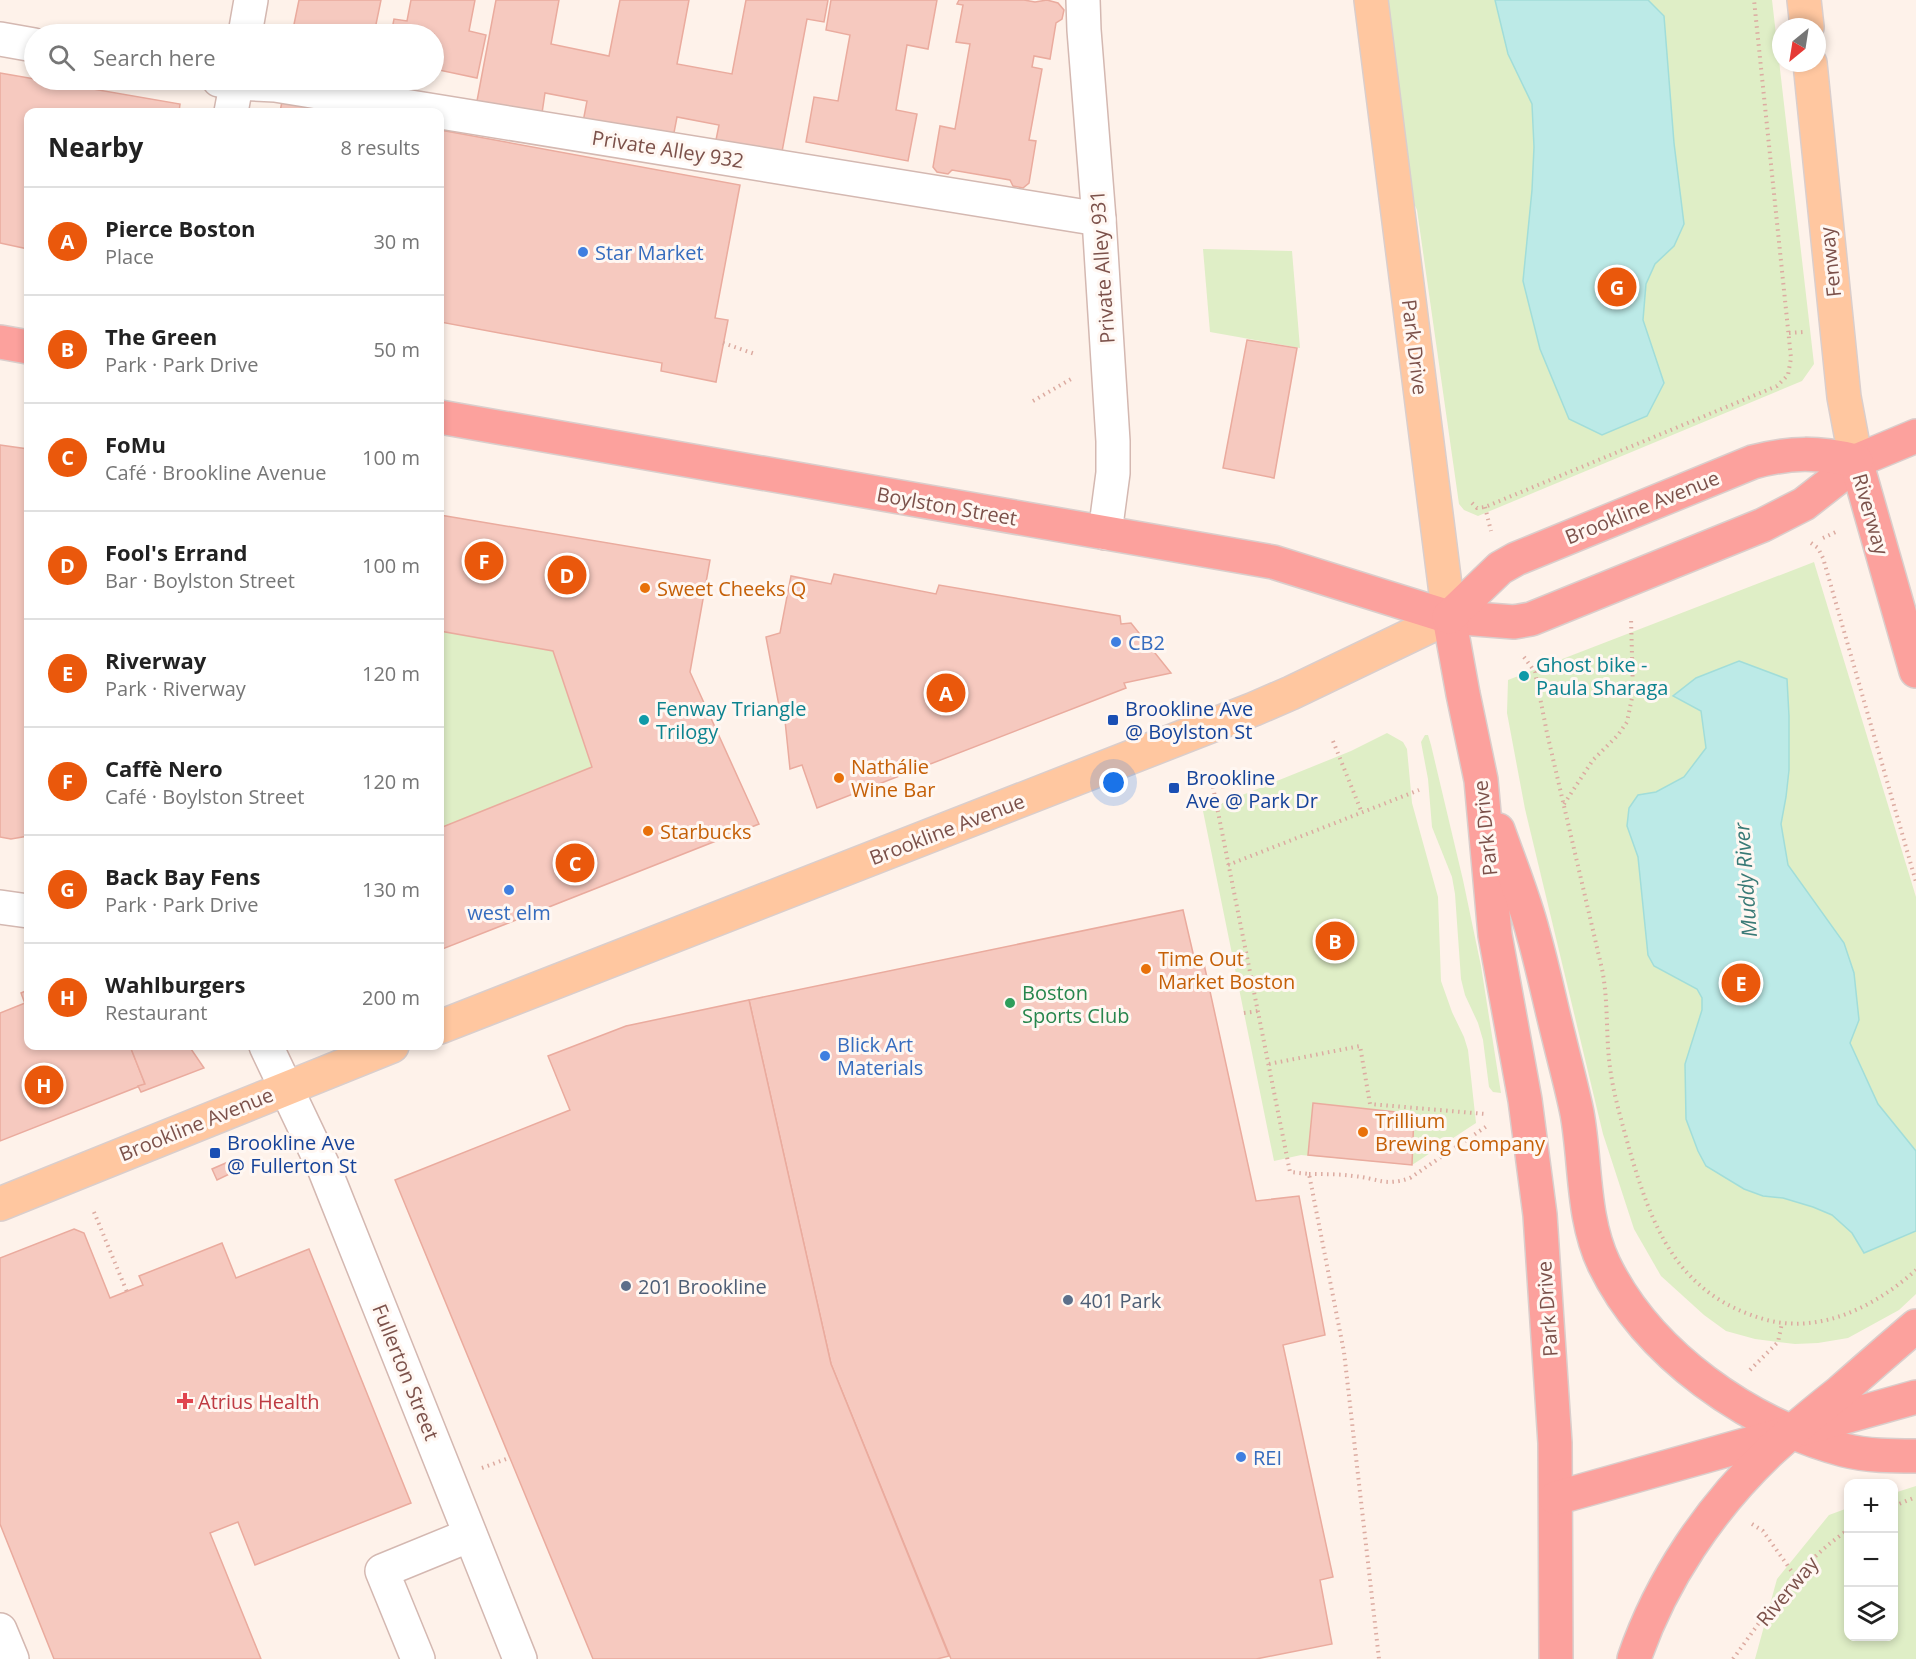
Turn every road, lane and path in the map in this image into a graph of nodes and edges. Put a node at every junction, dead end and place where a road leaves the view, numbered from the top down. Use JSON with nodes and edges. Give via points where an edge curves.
{"nodes":[{"id":1,"x":250,"y":0,"type":"edge"},
{"id":2,"x":1083,"y":0,"type":"edge"},
{"id":3,"x":1371,"y":0,"type":"edge"},
{"id":4,"x":1754,"y":0,"type":"edge"},
{"id":5,"x":1804,"y":0,"type":"edge"},
{"id":6,"x":1806,"y":18,"type":"edge"},
{"id":7,"x":246,"y":24,"type":"edge"},
{"id":8,"x":0,"y":39,"type":"edge"},
{"id":9,"x":24,"y":43,"type":"edge"},
{"id":10,"x":1811,"y":72,"type":"edge"},
{"id":11,"x":305,"y":90,"type":"edge"},
{"id":12,"x":416,"y":108,"type":"edge"},
{"id":13,"x":444,"y":113,"type":"edge"},
{"id":14,"x":1099,"y":219,"type":"junction"},
{"id":15,"x":0,"y":342,"type":"edge"},
{"id":16,"x":723,"y":343,"type":"dead end"},
{"id":17,"x":24,"y":346,"type":"edge"},
{"id":18,"x":755,"y":354,"type":"dead end"},
{"id":19,"x":444,"y":418,"type":"edge"},
{"id":20,"x":1916,"y":436,"type":"edge"},
{"id":21,"x":1856,"y":461,"type":"junction"},
{"id":22,"x":1475,"y":507,"type":"dead end"},
{"id":23,"x":1485,"y":507,"type":"junction"},
{"id":24,"x":1486,"y":512,"type":"dead end"},
{"id":25,"x":1105,"y":533,"type":"junction"},
{"id":26,"x":1811,"y":543,"type":"dead end"},
{"id":27,"x":1631,"y":611,"type":"dead end"},
{"id":28,"x":1449,"y":616,"type":"junction"},
{"id":29,"x":1522,"y":655,"type":"dead end"},
{"id":30,"x":1916,"y":670,"type":"edge"},
{"id":31,"x":1333,"y":741,"type":"dead end"},
{"id":32,"x":1481,"y":780,"type":"junction"},
{"id":33,"x":1213,"y":788,"type":"dead end"},
{"id":34,"x":1419,"y":790,"type":"dead end"},
{"id":35,"x":1563,"y":805,"type":"junction"},
{"id":36,"x":1362,"y":813,"type":"junction"},
{"id":37,"x":1228,"y":865,"type":"junction"},
{"id":38,"x":1916,"y":882,"type":"edge"},
{"id":39,"x":0,"y":907,"type":"edge"},
{"id":40,"x":24,"y":910,"type":"edge"},
{"id":41,"x":1258,"y":1011,"type":"junction"},
{"id":42,"x":1244,"y":1013,"type":"dead end"},
{"id":43,"x":444,"y":1025,"type":"edge"},
{"id":44,"x":268,"y":1050,"type":"edge"},
{"id":45,"x":382,"y":1050,"type":"edge"},
{"id":46,"x":1269,"y":1064,"type":"junction"},
{"id":47,"x":286,"y":1088,"type":"junction"},
{"id":48,"x":1485,"y":1114,"type":"dead end"},
{"id":49,"x":1487,"y":1126,"type":"dead end"},
{"id":50,"x":1309,"y":1174,"type":"junction"},
{"id":51,"x":0,"y":1204,"type":"edge"},
{"id":52,"x":94,"y":1212,"type":"dead end"},
{"id":53,"x":1916,"y":1269,"type":"edge"},
{"id":54,"x":127,"y":1292,"type":"dead end"},
{"id":55,"x":1782,"y":1323,"type":"junction"},
{"id":56,"x":1916,"y":1326,"type":"edge"},
{"id":57,"x":1778,"y":1342,"type":"dead end"},
{"id":58,"x":1916,"y":1397,"type":"edge"},
{"id":59,"x":1792,"y":1432,"type":"junction"},
{"id":60,"x":1916,"y":1456,"type":"edge"},
{"id":61,"x":1916,"y":1497,"type":"edge"},
{"id":62,"x":1556,"y":1498,"type":"junction"},
{"id":63,"x":1898,"y":1504,"type":"edge"},
{"id":64,"x":1763,"y":1531,"type":"dead end"},
{"id":65,"x":1844,"y":1533,"type":"edge"},
{"id":66,"x":470,"y":1535,"type":"junction"},
{"id":67,"x":1795,"y":1576,"type":"junction"},
{"id":68,"x":0,"y":1630,"type":"edge"},
{"id":69,"x":12,"y":1659,"type":"edge"},
{"id":70,"x":418,"y":1659,"type":"edge"},
{"id":71,"x":520,"y":1659,"type":"edge"},
{"id":72,"x":1379,"y":1659,"type":"edge"},
{"id":73,"x":1556,"y":1659,"type":"edge"},
{"id":74,"x":1634,"y":1659,"type":"edge"},
{"id":75,"x":1733,"y":1659,"type":"edge"}],
"edges":[{"from":1,"to":7,"type":"street"},
{"from":2,"to":14,"type":"street","name":"Private Alley 931"},
{"from":3,"to":28,"type":"main road","name":"Park Drive"},
{"from":4,"to":23,"type":"path","via":[[1791,358],[1788,375],[1777,386]]},
{"from":5,"to":6,"type":"main road"},
{"from":8,"to":9,"type":"street"},
{"from":10,"to":21,"type":"main road","name":"Fenway","via":[[1844,397]]},
{"from":11,"to":12,"type":"street","name":"Private Alley 932"},
{"from":13,"to":14,"type":"street","name":"Private Alley 932"},
{"from":14,"to":25,"type":"street","name":"Private Alley 931","via":[[1113,441]]},
{"from":15,"to":17,"type":"highway"},
{"from":16,"to":18,"type":"path"},
{"from":19,"to":25,"type":"highway","name":"Boylston Street"},
{"from":20,"to":21,"type":"highway"},
{"from":21,"to":28,"type":"highway","via":[[1812,498],[1763,525],[1531,619],[1514,622]]},
{"from":21,"to":28,"type":"highway","name":"Brookline Avenue","via":[[1806,453],[1753,462],[1516,559],[1500,568]]},
{"from":21,"to":30,"type":"highway","name":"Riverway"},
{"from":22,"to":23,"type":"path"},
{"from":23,"to":24,"type":"path"},
{"from":25,"to":28,"type":"highway","name":"Boylston Street","via":[[1273,562]]},
{"from":26,"to":38,"type":"path","via":[[1823,558]]},
{"from":27,"to":35,"type":"path","via":[[1633,693],[1627,722],[1593,760]]},
{"from":28,"to":32,"type":"highway","name":"Park Drive"},
{"from":28,"to":43,"type":"main road","name":"Brookline Avenue","via":[[1254,709]]},
{"from":29,"to":35,"type":"path","via":[[1535,672]]},
{"from":31,"to":36,"type":"path"},
{"from":32,"to":59,"type":"highway","via":[[1533,931],[1574,1098],[1592,1227],[1604,1263],[1630,1307],[1672,1355],[1712,1386]]},
{"from":32,"to":62,"type":"highway","name":"Park Drive","via":[[1495,935],[1537,1187]]},
{"from":33,"to":37,"type":"path"},
{"from":34,"to":36,"type":"path"},
{"from":35,"to":55,"type":"path","via":[[1605,982],[1609,1060],[1619,1112],[1647,1206],[1660,1235],[1693,1279],[1745,1313]]},
{"from":36,"to":37,"type":"path"},
{"from":37,"to":41,"type":"path"},
{"from":39,"to":40,"type":"street"},
{"from":41,"to":42,"type":"path"},
{"from":41,"to":46,"type":"path"},
{"from":44,"to":47,"type":"street","name":"Fullerton Street"},
{"from":45,"to":47,"type":"main road","name":"Brookline Avenue"},
{"from":46,"to":48,"type":"path","via":[[1360,1046],[1370,1104]]},
{"from":46,"to":50,"type":"path","via":[[1290,1172]]},
{"from":47,"to":51,"type":"main road","name":"Brookline Avenue"},
{"from":47,"to":66,"type":"street","name":"Fullerton Street","via":[[324,1168]]},
{"from":49,"to":50,"type":"path","via":[[1410,1179],[1384,1183],[1353,1176]]},
{"from":50,"to":72,"type":"path","via":[[1344,1352]]},
{"from":52,"to":54,"type":"path"},
{"from":53,"to":55,"type":"path","via":[[1878,1299],[1849,1313],[1817,1322]]},
{"from":55,"to":57,"type":"path"},
{"from":56,"to":59,"type":"highway"},
{"from":58,"to":59,"type":"highway"},
{"from":59,"to":60,"type":"highway","via":[[1858,1453]]},
{"from":59,"to":62,"type":"highway"},
{"from":59,"to":74,"type":"highway","via":[[1746,1475],[1689,1548],[1662,1594]]},
{"from":61,"to":63,"type":"path"},
{"from":62,"to":73,"type":"highway","name":"Park Drive"},
{"from":64,"to":67,"type":"path"},
{"from":65,"to":67,"type":"path","name":"Riverway"},
{"from":66,"to":70,"type":"street","via":[[382,1571]]},
{"from":66,"to":71,"type":"street","name":"Fullerton Street"},
{"from":67,"to":75,"type":"path","name":"Riverway"},
{"from":68,"to":69,"type":"street"}]}
